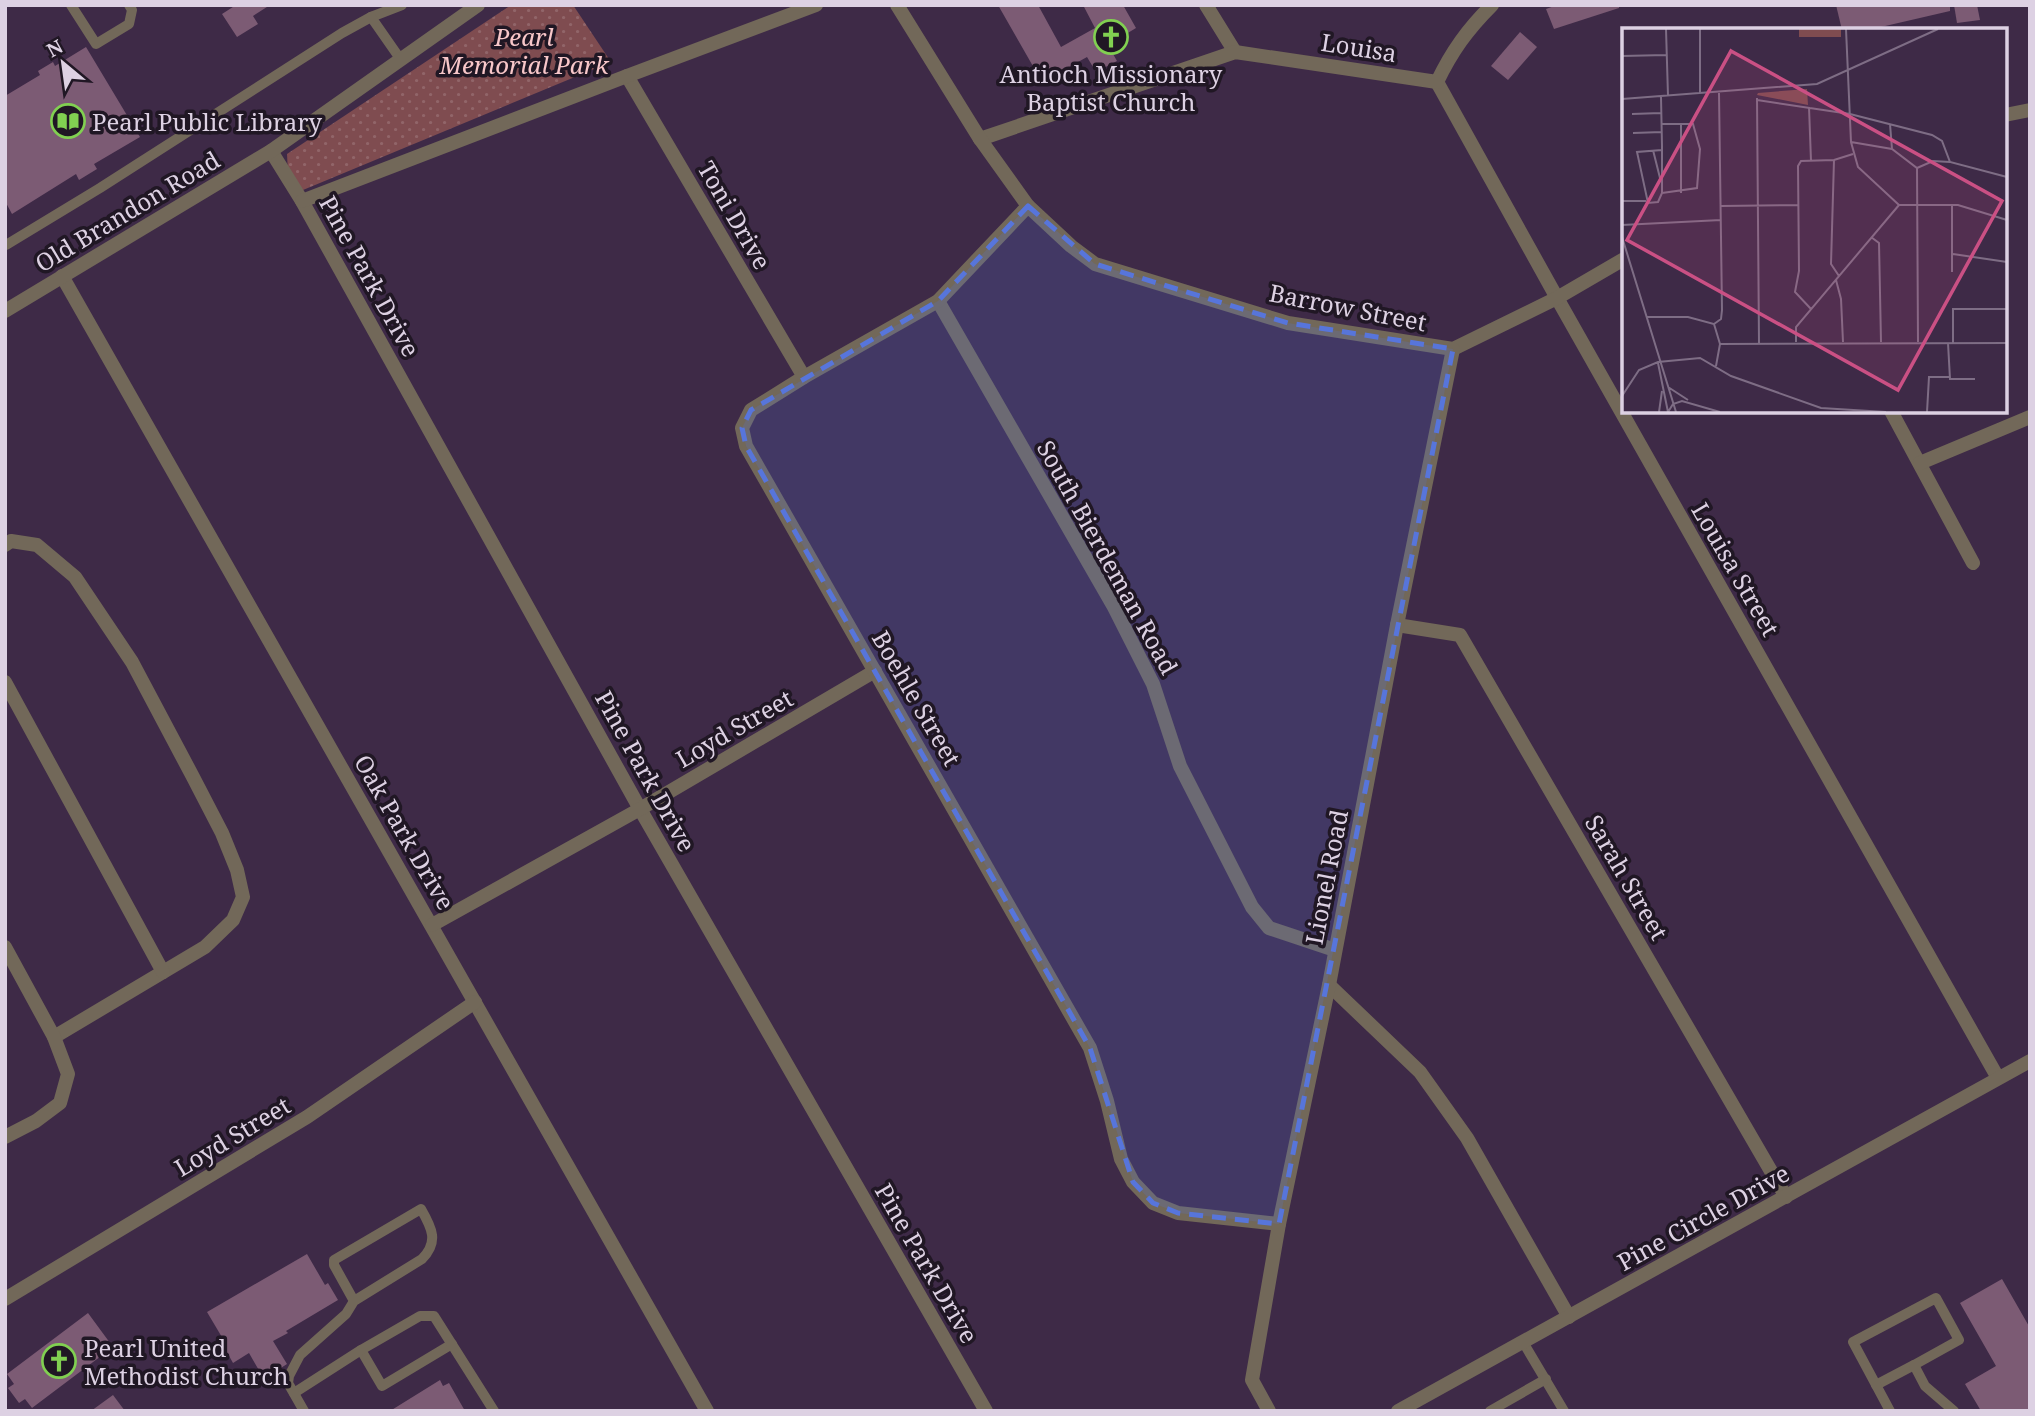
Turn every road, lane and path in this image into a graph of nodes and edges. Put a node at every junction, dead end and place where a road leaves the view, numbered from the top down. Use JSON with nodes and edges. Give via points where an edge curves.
{"nodes":[{"id":1,"x":71,"y":5,"type":"edge"},
{"id":2,"x":129,"y":5,"type":"edge"},
{"id":3,"x":402,"y":5,"type":"edge"},
{"id":4,"x":478,"y":5,"type":"edge"},
{"id":5,"x":816,"y":5,"type":"edge"},
{"id":6,"x":897,"y":5,"type":"edge"},
{"id":7,"x":1206,"y":5,"type":"edge"},
{"id":8,"x":1492,"y":5,"type":"edge"},
{"id":9,"x":371,"y":17,"type":"junction"},
{"id":10,"x":1235,"y":52,"type":"junction"},
{"id":11,"x":401,"y":60,"type":"junction"},
{"id":12,"x":627,"y":76,"type":"junction"},
{"id":13,"x":1437,"y":82,"type":"junction"},
{"id":14,"x":2030,"y":110,"type":"edge"},
{"id":15,"x":2007,"y":115,"type":"edge"},
{"id":16,"x":980,"y":139,"type":"junction"},
{"id":17,"x":271,"y":151,"type":"junction"},
{"id":18,"x":302,"y":201,"type":"junction"},
{"id":19,"x":1028,"y":206,"type":"junction"},
{"id":20,"x":5,"y":245,"type":"edge"},
{"id":21,"x":1622,"y":261,"type":"edge"},
{"id":22,"x":62,"y":276,"type":"junction"},
{"id":23,"x":1557,"y":298,"type":"junction"},
{"id":24,"x":938,"y":301,"type":"junction"},
{"id":25,"x":5,"y":311,"type":"edge"},
{"id":26,"x":1453,"y":349,"type":"junction"},
{"id":27,"x":804,"y":377,"type":"junction"},
{"id":28,"x":1622,"y":413,"type":"edge"},
{"id":29,"x":1622,"y":413,"type":"edge"},
{"id":30,"x":1892,"y":413,"type":"edge"},
{"id":31,"x":2030,"y":417,"type":"edge"},
{"id":32,"x":1920,"y":463,"type":"junction"},
{"id":33,"x":5,"y":545,"type":"edge"},
{"id":34,"x":1973,"y":563,"type":"dead end"},
{"id":35,"x":1397,"y":625,"type":"junction"},
{"id":36,"x":875,"y":671,"type":"junction"},
{"id":37,"x":5,"y":682,"type":"edge"},
{"id":38,"x":640,"y":809,"type":"junction"},
{"id":39,"x":432,"y":925,"type":"junction"},
{"id":40,"x":5,"y":947,"type":"edge"},
{"id":41,"x":1335,"y":950,"type":"junction"},
{"id":42,"x":5,"y":968,"type":"edge"},
{"id":43,"x":163,"y":972,"type":"junction"},
{"id":44,"x":1329,"y":985,"type":"junction"},
{"id":45,"x":31,"y":995,"type":"junction"},
{"id":46,"x":475,"y":1002,"type":"junction"},
{"id":47,"x":54,"y":1037,"type":"junction"},
{"id":48,"x":2030,"y":1061,"type":"edge"},
{"id":49,"x":1998,"y":1078,"type":"junction"},
{"id":50,"x":5,"y":1137,"type":"edge"},
{"id":51,"x":1786,"y":1197,"type":"junction"},
{"id":52,"x":1279,"y":1224,"type":"junction"},
{"id":53,"x":5,"y":1299,"type":"edge"},
{"id":54,"x":354,"y":1301,"type":"junction"},
{"id":55,"x":1569,"y":1317,"type":"junction"},
{"id":56,"x":1523,"y":1342,"type":"junction"},
{"id":57,"x":452,"y":1344,"type":"junction"},
{"id":58,"x":360,"y":1350,"type":"junction"},
{"id":59,"x":1914,"y":1365,"type":"junction"},
{"id":60,"x":1546,"y":1380,"type":"junction"},
{"id":61,"x":1876,"y":1385,"type":"junction"},
{"id":62,"x":294,"y":1394,"type":"junction"},
{"id":63,"x":304,"y":1411,"type":"edge"},
{"id":64,"x":494,"y":1411,"type":"edge"},
{"id":65,"x":707,"y":1411,"type":"edge"},
{"id":66,"x":986,"y":1411,"type":"edge"},
{"id":67,"x":1269,"y":1411,"type":"edge"},
{"id":68,"x":1398,"y":1411,"type":"edge"},
{"id":69,"x":1490,"y":1411,"type":"edge"},
{"id":70,"x":1564,"y":1411,"type":"edge"},
{"id":71,"x":1891,"y":1411,"type":"edge"},
{"id":72,"x":1954,"y":1411,"type":"edge"}],
"edges":[{"from":1,"to":2,"type":"lane","via":[[96,44],[129,24]]},
{"from":3,"to":9,"type":"lane"},
{"from":4,"to":11,"type":"street","name":"Old Brandon Road"},
{"from":5,"to":12,"type":"street"},
{"from":6,"to":16,"type":"street","name":"Barrow Street"},
{"from":7,"to":10,"type":"street"},
{"from":8,"to":13,"type":"street","via":[[1450,55]]},
{"from":9,"to":11,"type":"lane"},
{"from":9,"to":20,"type":"lane"},
{"from":10,"to":13,"type":"street","name":"Louisa"},
{"from":10,"to":16,"type":"street"},
{"from":11,"to":17,"type":"street","name":"Old Brandon Road"},
{"from":12,"to":18,"type":"street"},
{"from":12,"to":27,"type":"street","name":"Toni Drive"},
{"from":13,"to":23,"type":"street","name":"Louisa Street"},
{"from":14,"to":15,"type":"street"},
{"from":16,"to":19,"type":"street","name":"Barrow Street"},
{"from":17,"to":18,"type":"street","name":"Pine Park Drive"},
{"from":17,"to":22,"type":"street","name":"Old Brandon Road"},
{"from":18,"to":38,"type":"street","name":"Pine Park Drive"},
{"from":19,"to":24,"type":"street","name":"Boehle Street"},
{"from":19,"to":26,"type":"street","name":"Barrow Street","via":[[1095,264],[1288,323]]},
{"from":21,"to":23,"type":"street","name":"Barrow Street"},
{"from":22,"to":25,"type":"street","name":"Old Brandon Road"},
{"from":22,"to":39,"type":"street","name":"Oak Park Drive"},
{"from":23,"to":26,"type":"street","name":"Barrow Street"},
{"from":23,"to":28,"type":"street","name":"Louisa Street"},
{"from":24,"to":27,"type":"street","name":"Boehle Street"},
{"from":24,"to":41,"type":"street","name":"South Bierdeman Road","via":[[1114,607],[1153,684],[1180,766],[1252,907],[1269,928]]},
{"from":26,"to":35,"type":"street","name":"Lionel Road"},
{"from":27,"to":36,"type":"street","name":"Boehle Street","via":[[751,410],[742,428],[746,446]]},
{"from":29,"to":49,"type":"street","name":"Louisa Street"},
{"from":30,"to":32,"type":"street"},
{"from":31,"to":32,"type":"street"},
{"from":32,"to":34,"type":"street"},
{"from":33,"to":43,"type":"street","via":[[11,541],[37,545],[75,577],[132,662],[237,870],[243,897],[233,920],[205,947]]},
{"from":35,"to":41,"type":"street","name":"Lionel Road"},
{"from":35,"to":51,"type":"street","name":"Sarah Street","via":[[1460,635]]},
{"from":36,"to":38,"type":"street","name":"Loyd Street"},
{"from":36,"to":52,"type":"street","name":"Boehle Street","via":[[1090,1048],[1121,1159],[1133,1182],[1153,1203],[1178,1213]]},
{"from":37,"to":43,"type":"street"},
{"from":38,"to":39,"type":"street","name":"Loyd Street"},
{"from":38,"to":66,"type":"street","name":"Pine Park Drive"},
{"from":39,"to":46,"type":"street","name":"Oak Park Drive"},
{"from":40,"to":45,"type":"street"},
{"from":41,"to":44,"type":"street","name":"Lionel Road"},
{"from":42,"to":45,"type":"street"},
{"from":43,"to":47,"type":"street"},
{"from":44,"to":52,"type":"street","name":"Lionel Road"},
{"from":44,"to":55,"type":"street","via":[[1420,1072],[1467,1138]]},
{"from":45,"to":47,"type":"street"},
{"from":46,"to":53,"type":"street","name":"Loyd Street","via":[[307,1117]]},
{"from":46,"to":65,"type":"street","name":"Oak Park Drive"},
{"from":47,"to":50,"type":"street","via":[[68,1074],[60,1103]]},
{"from":48,"to":49,"type":"street","name":"Pine Circle Drive"},
{"from":49,"to":51,"type":"street","name":"Pine Circle Drive"},
{"from":51,"to":55,"type":"street","name":"Pine Circle Drive"},
{"from":52,"to":67,"type":"street","name":"Lionel Road","via":[[1252,1380]]},
{"from":54,"to":54,"type":"lane","via":[[429,1252],[433,1233],[421,1209],[334,1260]]},
{"from":54,"to":62,"type":"lane","via":[[300,1355],[289,1376]]},
{"from":55,"to":56,"type":"street","name":"Pine Circle Drive"},
{"from":56,"to":60,"type":"lane"},
{"from":56,"to":68,"type":"street","name":"Pine Circle Drive"},
{"from":57,"to":58,"type":"lane","via":[[434,1316],[421,1316]]},
{"from":57,"to":58,"type":"lane","via":[[382,1386]]},
{"from":57,"to":64,"type":"lane"},
{"from":58,"to":62,"type":"lane"},
{"from":59,"to":61,"type":"lane"},
{"from":59,"to":61,"type":"lane","via":[[1959,1340],[1936,1297],[1853,1342]]},
{"from":59,"to":72,"type":"lane","via":[[1925,1385]]},
{"from":60,"to":69,"type":"lane"},
{"from":60,"to":70,"type":"lane"},
{"from":61,"to":71,"type":"lane"},
{"from":62,"to":63,"type":"lane"}]}
